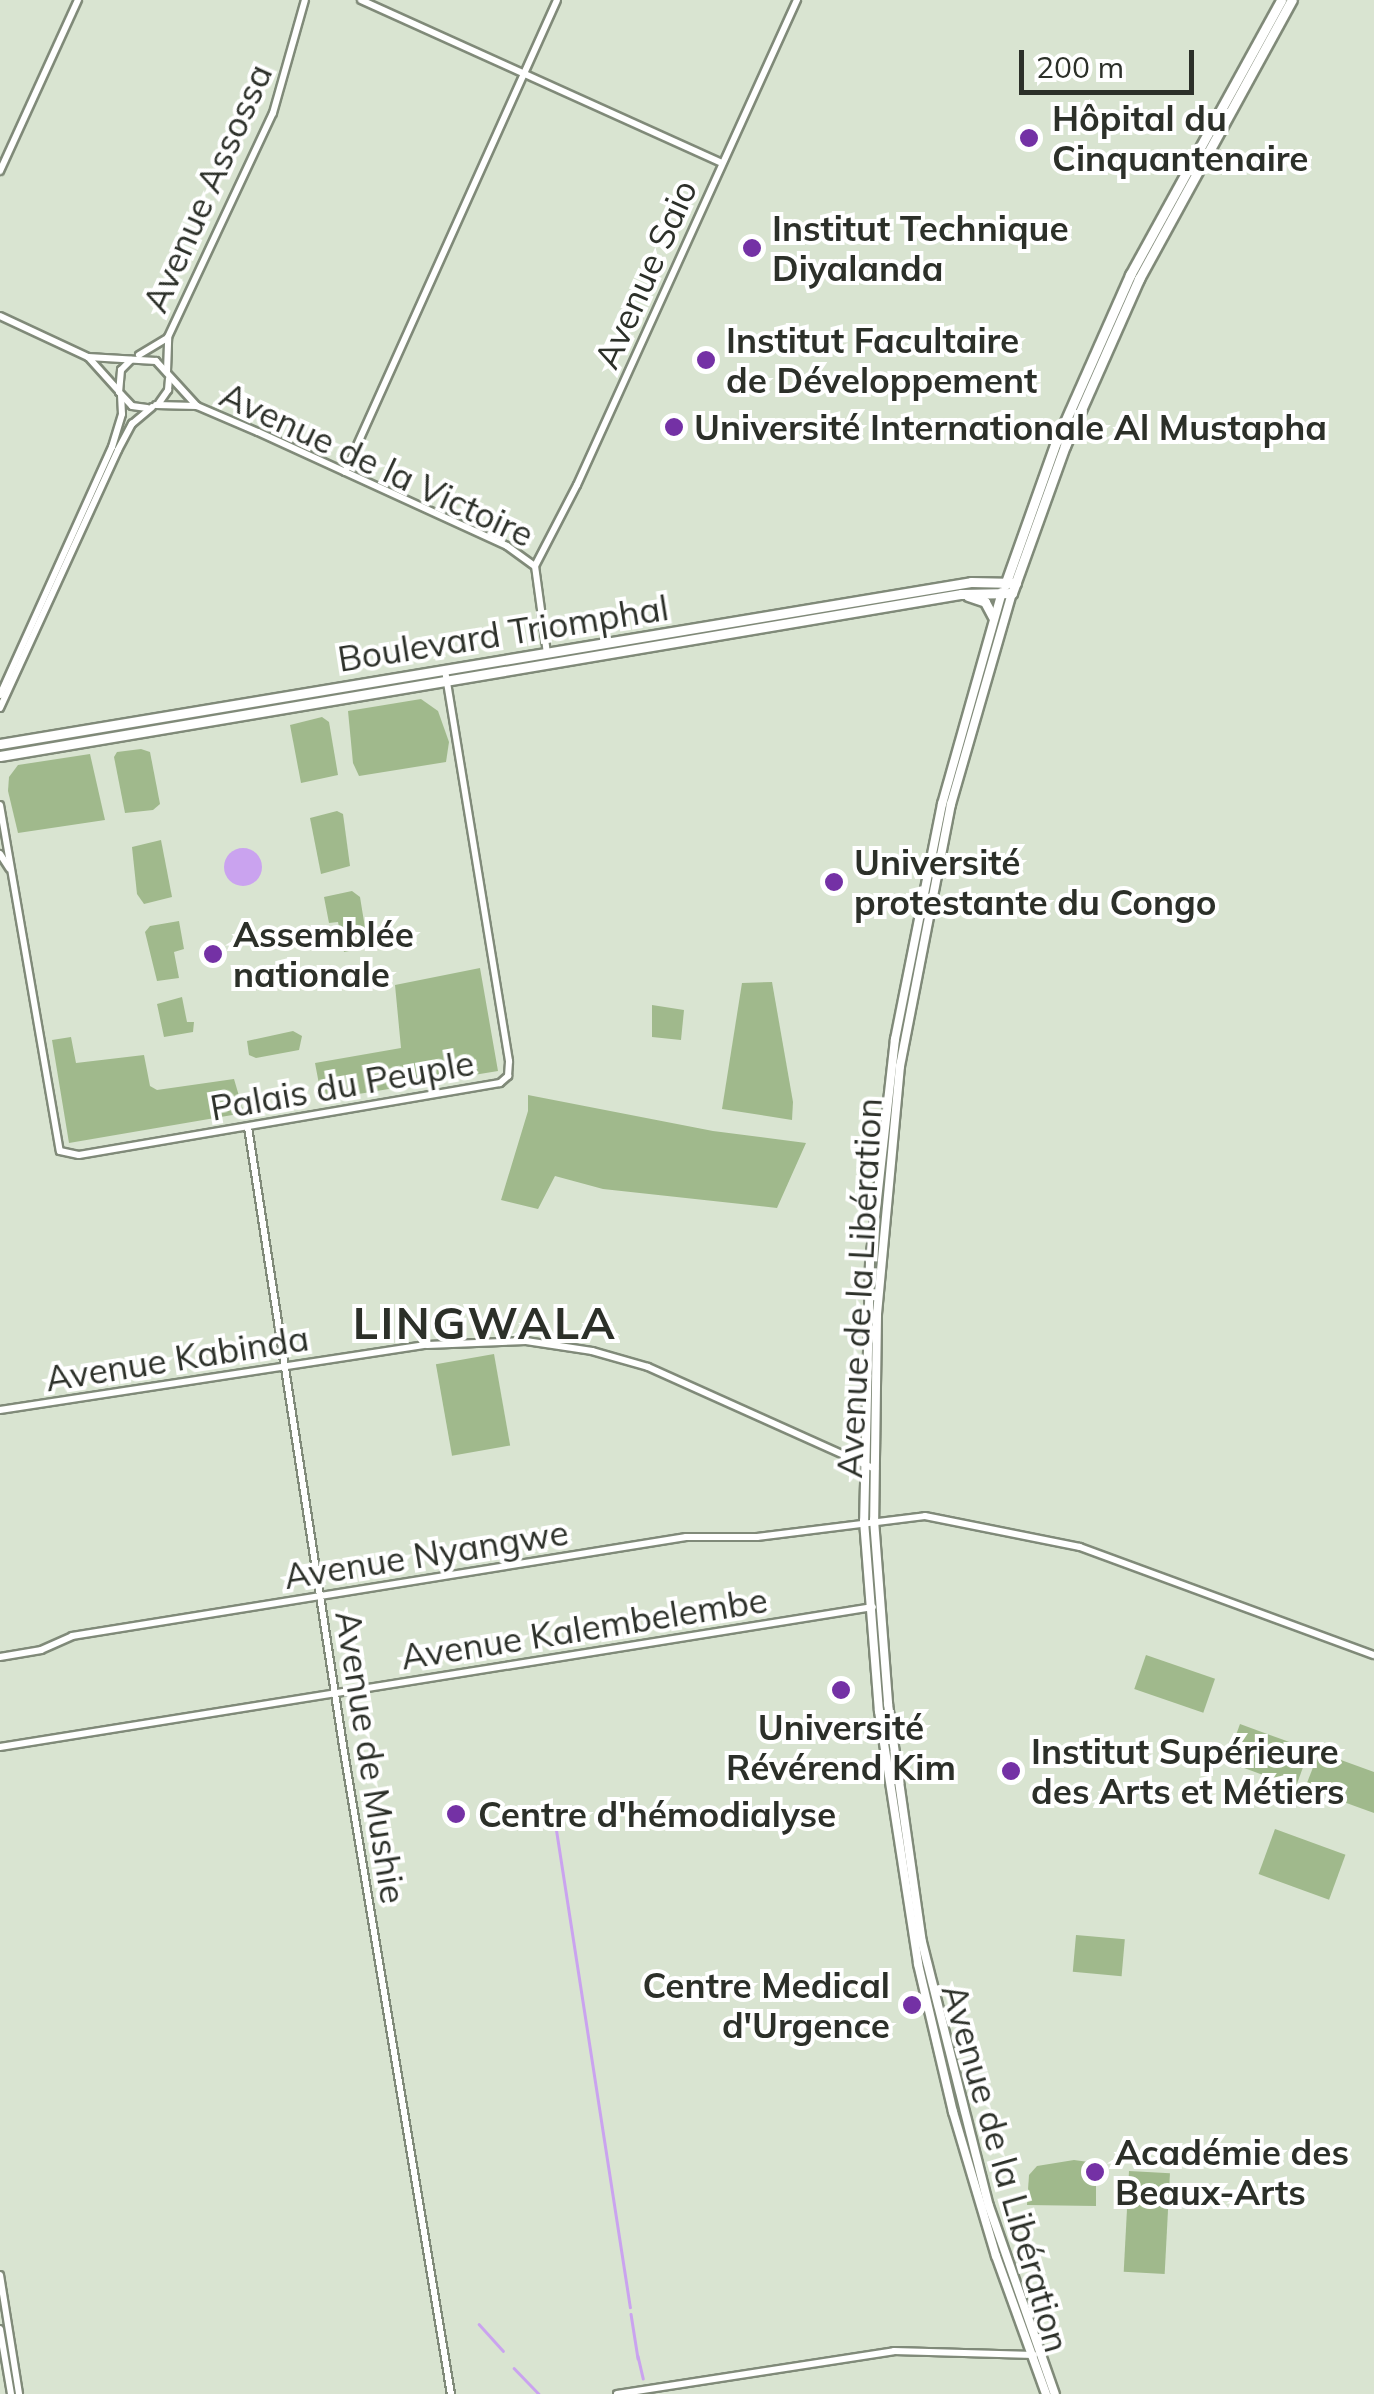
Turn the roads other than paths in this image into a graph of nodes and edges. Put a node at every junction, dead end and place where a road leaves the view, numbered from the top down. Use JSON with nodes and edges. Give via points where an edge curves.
{"nodes":[{"id":1,"x":78,"y":0,"type":"edge"},
{"id":2,"x":305,"y":0,"type":"edge"},
{"id":3,"x":360,"y":0,"type":"edge"},
{"id":4,"x":557,"y":0,"type":"edge"},
{"id":5,"x":797,"y":0,"type":"edge"},
{"id":6,"x":1281,"y":0,"type":"edge"},
{"id":7,"x":1292,"y":0,"type":"edge"},
{"id":8,"x":523,"y":76,"type":"junction"},
{"id":9,"x":722,"y":163,"type":"junction"},
{"id":10,"x":0,"y":171,"type":"edge"},
{"id":11,"x":0,"y":316,"type":"edge"},
{"id":12,"x":168,"y":337,"type":"junction"},
{"id":13,"x":88,"y":357,"type":"junction"},
{"id":14,"x":132,"y":359,"type":"junction"},
{"id":15,"x":168,"y":375,"type":"junction"},
{"id":16,"x":120,"y":394,"type":"junction"},
{"id":17,"x":154,"y":406,"type":"junction"},
{"id":18,"x":196,"y":406,"type":"junction"},
{"id":19,"x":115,"y":449,"type":"junction"},
{"id":20,"x":345,"y":472,"type":"junction"},
{"id":21,"x":1012,"y":564,"type":"junction"},
{"id":22,"x":535,"y":566,"type":"junction"},
{"id":23,"x":972,"y":582,"type":"junction"},
{"id":24,"x":1009,"y":587,"type":"junction"},
{"id":25,"x":960,"y":594,"type":"junction"},
{"id":26,"x":993,"y":617,"type":"junction"},
{"id":27,"x":547,"y":653,"type":"junction"},
{"id":28,"x":549,"y":665,"type":"junction"},
{"id":29,"x":445,"y":670,"type":"junction"},
{"id":30,"x":6,"y":680,"type":"edge"},
{"id":31,"x":447,"y":682,"type":"junction"},
{"id":32,"x":0,"y":695,"type":"edge"},
{"id":33,"x":0,"y":708,"type":"edge"},
{"id":34,"x":0,"y":744,"type":"edge"},
{"id":35,"x":0,"y":756,"type":"edge"},
{"id":36,"x":0,"y":806,"type":"edge"},
{"id":37,"x":4,"y":824,"type":"junction"},
{"id":38,"x":0,"y":833,"type":"edge"},
{"id":39,"x":0,"y":854,"type":"edge"},
{"id":40,"x":10,"y":869,"type":"junction"},
{"id":41,"x":0,"y":877,"type":"edge"},
{"id":42,"x":12,"y":884,"type":"junction"},
{"id":43,"x":248,"y":1126,"type":"junction"},
{"id":44,"x":286,"y":1367,"type":"junction"},
{"id":45,"x":0,"y":1410,"type":"edge"},
{"id":46,"x":864,"y":1464,"type":"junction"},
{"id":47,"x":875,"y":1469,"type":"junction"},
{"id":48,"x":869,"y":1520,"type":"junction"},
{"id":49,"x":320,"y":1596,"type":"junction"},
{"id":50,"x":874,"y":1607,"type":"junction"},
{"id":51,"x":1374,"y":1655,"type":"edge"},
{"id":52,"x":0,"y":1657,"type":"edge"},
{"id":53,"x":336,"y":1693,"type":"junction"},
{"id":54,"x":0,"y":1747,"type":"edge"},
{"id":55,"x":0,"y":2275,"type":"edge"},
{"id":56,"x":0,"y":2329,"type":"edge"},
{"id":57,"x":1036,"y":2355,"type":"junction"},
{"id":58,"x":10,"y":2394,"type":"edge"},
{"id":59,"x":19,"y":2394,"type":"edge"},
{"id":60,"x":451,"y":2394,"type":"edge"},
{"id":61,"x":617,"y":2394,"type":"edge"},
{"id":62,"x":1046,"y":2394,"type":"edge"},
{"id":63,"x":1055,"y":2394,"type":"edge"}],
"edges":[{"from":1,"to":10,"type":"street"},
{"from":2,"to":12,"type":"street","name":"Avenue Assossa","via":[[273,113]]},
{"from":3,"to":8,"type":"street"},
{"from":4,"to":8,"type":"street"},
{"from":5,"to":9,"type":"street","name":"Avenue Saio"},
{"from":6,"to":21,"type":"highway","name":"Avenue de la Libération","via":[[1135,264],[1056,442]]},
{"from":7,"to":24,"type":"highway","name":"Avenue de la Libération","via":[[1139,279]]},
{"from":8,"to":9,"type":"street"},
{"from":8,"to":20,"type":"street"},
{"from":9,"to":22,"type":"street","name":"Avenue Saio"},
{"from":11,"to":13,"type":"street"},
{"from":12,"to":14,"type":"street"},
{"from":12,"to":15,"type":"street"},
{"from":13,"to":14,"type":"street"},
{"from":13,"to":16,"type":"street"},
{"from":14,"to":15,"type":"street","via":[[149,358]]},
{"from":14,"to":16,"type":"street","via":[[120,370]]},
{"from":15,"to":17,"type":"street","via":[[165,396]]},
{"from":15,"to":18,"type":"street"},
{"from":16,"to":17,"type":"street","via":[[132,406]]},
{"from":16,"to":19,"type":"street"},
{"from":17,"to":18,"type":"street"},
{"from":17,"to":19,"type":"street"},
{"from":18,"to":20,"type":"street","name":"Avenue de la Victoire"},
{"from":19,"to":30,"type":"street"},
{"from":20,"to":22,"type":"street","name":"Avenue de la Victoire","via":[[514,550]]},
{"from":21,"to":23,"type":"highway"},
{"from":21,"to":24,"type":"highway","name":"Avenue de la Libération"},
{"from":22,"to":27,"type":"street"},
{"from":23,"to":24,"type":"highway","name":"Boulevard Triomphal"},
{"from":23,"to":27,"type":"highway","name":"Boulevard Triomphal"},
{"from":24,"to":25,"type":"highway","name":"Boulevard Triomphal"},
{"from":24,"to":26,"type":"main road","name":"Avenue de la Libération"},
{"from":24,"to":47,"type":"main road","name":"Avenue de la Libération","via":[[947,821],[900,1066],[879,1283]]},
{"from":25,"to":26,"type":"highway","via":[[984,602]]},
{"from":25,"to":28,"type":"highway","name":"Boulevard Triomphal"},
{"from":26,"to":46,"type":"main road","name":"Avenue de la Libération","via":[[942,804],[895,1039],[870,1262]]},
{"from":27,"to":28,"type":"street"},
{"from":27,"to":29,"type":"highway","name":"Boulevard Triomphal"},
{"from":28,"to":31,"type":"highway","name":"Boulevard Triomphal"},
{"from":29,"to":31,"type":"street","name":"Palais du Peuple"},
{"from":29,"to":34,"type":"highway","name":"Boulevard Triomphal"},
{"from":30,"to":32,"type":"street"},
{"from":30,"to":33,"type":"street"},
{"from":31,"to":35,"type":"highway","name":"Boulevard Triomphal"},
{"from":31,"to":43,"type":"street","name":"Palais du Peuple","via":[[508,1076],[500,1083]]},
{"from":36,"to":37,"type":"street","name":"Palais du Peuple"},
{"from":37,"to":38,"type":"street"},
{"from":37,"to":40,"type":"street","name":"Palais du Peuple"},
{"from":39,"to":40,"type":"street","name":"Palais du Peuple"},
{"from":40,"to":42,"type":"street","name":"Palais du Peuple"},
{"from":41,"to":42,"type":"street"},
{"from":42,"to":43,"type":"street","name":"Palais du Peuple","via":[[60,1151],[79,1155]]},
{"from":43,"to":44,"type":"street","name":"Avenue de Mushie"},
{"from":44,"to":45,"type":"street","name":"Avenue Kabinda"},
{"from":44,"to":46,"type":"street","name":"Avenue Kabinda","via":[[470,1341],[568,1347],[693,1384]]},
{"from":44,"to":49,"type":"street","name":"Avenue de Mushie"},
{"from":46,"to":47,"type":"street","name":"Avenue Kabinda"},
{"from":46,"to":48,"type":"main road","name":"Avenue de la Libération"},
{"from":47,"to":48,"type":"main road","name":"Avenue de la Libération"},
{"from":48,"to":49,"type":"street","name":"Avenue Nyangwe","via":[[758,1537],[686,1537]]},
{"from":48,"to":50,"type":"main road","name":"Avenue de la Libération"},
{"from":48,"to":51,"type":"street","name":"Avenue Nyangwe","via":[[946,1518],[1073,1546]]},
{"from":49,"to":52,"type":"street","name":"Avenue Nyangwe","via":[[72,1636]]},
{"from":49,"to":53,"type":"street","name":"Avenue de Mushie"},
{"from":50,"to":53,"type":"street","name":"Avenue Kalembelembe"},
{"from":50,"to":57,"type":"main road","name":"Avenue de la Libération","via":[[883,1744],[918,1964],[958,2129]]},
{"from":53,"to":54,"type":"street","name":"Avenue Kalembelembe"},
{"from":53,"to":60,"type":"street","name":"Avenue de Mushie"},
{"from":55,"to":59,"type":"street"},
{"from":56,"to":58,"type":"street"},
{"from":57,"to":61,"type":"street","via":[[894,2351]]},
{"from":57,"to":62,"type":"main road","name":"Avenue de la Libération"},
{"from":57,"to":63,"type":"main road","name":"Avenue de la Libération"}]}
